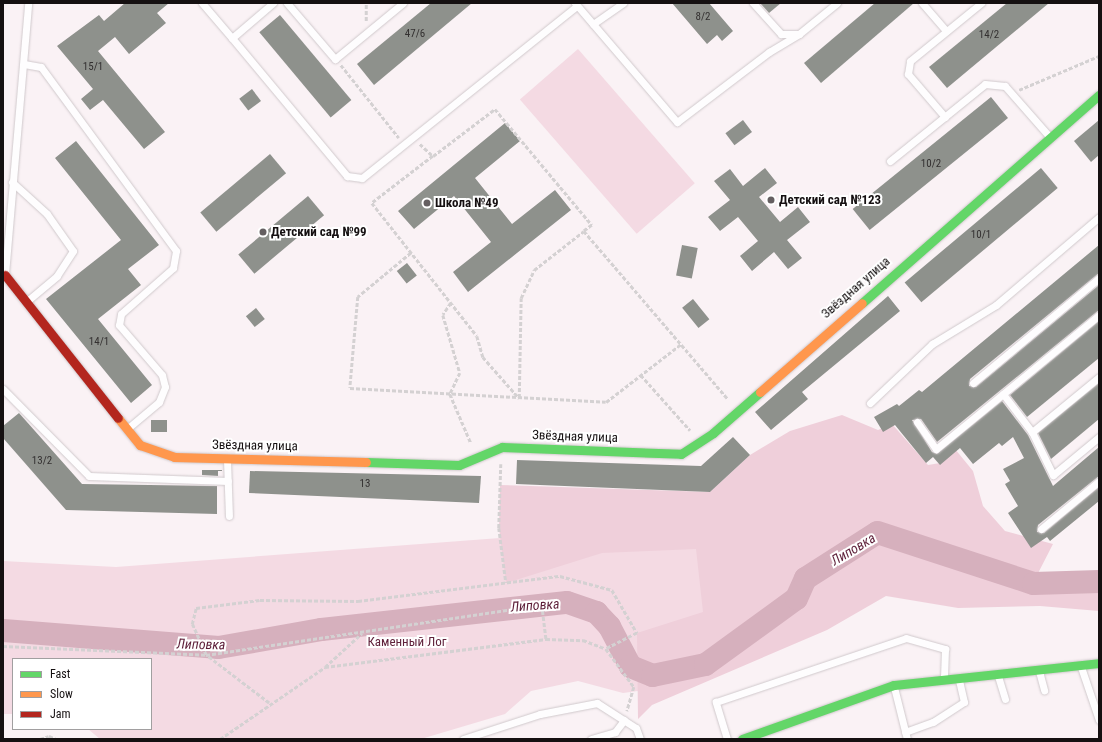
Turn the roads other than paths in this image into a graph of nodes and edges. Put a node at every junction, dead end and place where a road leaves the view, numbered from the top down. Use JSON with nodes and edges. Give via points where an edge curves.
{"nodes":[{"id":1,"x":28,"y":3,"type":"edge"},
{"id":2,"x":202,"y":3,"type":"edge"},
{"id":3,"x":273,"y":3,"type":"edge"},
{"id":4,"x":287,"y":3,"type":"edge"},
{"id":5,"x":403,"y":3,"type":"edge"},
{"id":6,"x":623,"y":3,"type":"edge"},
{"id":7,"x":753,"y":3,"type":"edge"},
{"id":8,"x":837,"y":3,"type":"edge"},
{"id":9,"x":922,"y":3,"type":"edge"},
{"id":10,"x":981,"y":3,"type":"edge"},
{"id":11,"x":576,"y":4,"type":"edge"},
{"id":12,"x":593,"y":24,"type":"junction"},
{"id":13,"x":946,"y":31,"type":"junction"},
{"id":14,"x":799,"y":34,"type":"junction"},
{"id":15,"x":232,"y":38,"type":"junction"},
{"id":16,"x":24,"y":64,"type":"junction"},
{"id":17,"x":1099,"y":95,"type":"edge"},
{"id":18,"x":945,"y":116,"type":"junction"},
{"id":19,"x":1050,"y":137,"type":"junction"},
{"id":20,"x":890,"y":161,"type":"dead end"},
{"id":21,"x":12,"y":182,"type":"junction"},
{"id":22,"x":1099,"y":217,"type":"edge"},
{"id":23,"x":5,"y":275,"type":"junction"},
{"id":24,"x":1099,"y":278,"type":"edge"},
{"id":25,"x":3,"y":288,"type":"edge"},
{"id":26,"x":25,"y":303,"type":"junction"},
{"id":27,"x":1099,"y":315,"type":"edge"},
{"id":28,"x":1099,"y":378,"type":"edge"},
{"id":29,"x":973,"y":383,"type":"dead end"},
{"id":30,"x":3,"y":389,"type":"edge"},
{"id":31,"x":1003,"y":394,"type":"junction"},
{"id":32,"x":870,"y":403,"type":"dead end"},
{"id":33,"x":917,"y":422,"type":"dead end"},
{"id":34,"x":129,"y":428,"type":"junction"},
{"id":35,"x":1032,"y":432,"type":"junction"},
{"id":36,"x":1099,"y":437,"type":"edge"},
{"id":37,"x":227,"y":458,"type":"junction"},
{"id":38,"x":228,"y":481,"type":"junction"},
{"id":39,"x":1099,"y":481,"type":"edge"},
{"id":40,"x":229,"y":516,"type":"dead end"},
{"id":41,"x":1042,"y":529,"type":"dead end"},
{"id":42,"x":1099,"y":663,"type":"edge"},
{"id":43,"x":1080,"y":664,"type":"junction"},
{"id":44,"x":1039,"y":667,"type":"junction"},
{"id":45,"x":997,"y":672,"type":"junction"},
{"id":46,"x":958,"y":677,"type":"junction"},
{"id":47,"x":944,"y":678,"type":"junction"},
{"id":48,"x":894,"y":685,"type":"junction"},
{"id":49,"x":1044,"y":690,"type":"dead end"},
{"id":50,"x":1004,"y":699,"type":"dead end"},
{"id":51,"x":624,"y":720,"type":"junction"},
{"id":52,"x":1099,"y":720,"type":"edge"},
{"id":53,"x":906,"y":735,"type":"edge"},
{"id":54,"x":745,"y":738,"type":"edge"},
{"id":55,"x":464,"y":739,"type":"edge"},
{"id":56,"x":591,"y":739,"type":"edge"},
{"id":57,"x":640,"y":739,"type":"edge"},
{"id":58,"x":727,"y":739,"type":"edge"}],
"edges":[{"from":1,"to":16,"type":"lane"},
{"from":2,"to":15,"type":"lane"},
{"from":3,"to":15,"type":"lane"},
{"from":4,"to":5,"type":"lane","via":[[336,59]]},
{"from":6,"to":12,"type":"lane"},
{"from":7,"to":14,"type":"lane","via":[[781,34]]},
{"from":8,"to":14,"type":"lane"},
{"from":9,"to":13,"type":"lane"},
{"from":10,"to":13,"type":"lane"},
{"from":11,"to":12,"type":"lane"},
{"from":11,"to":15,"type":"lane","via":[[406,146],[362,178],[347,176]]},
{"from":12,"to":14,"type":"lane","via":[[677,122],[769,52]]},
{"from":13,"to":18,"type":"lane","via":[[910,60],[908,74]]},
{"from":16,"to":21,"type":"lane"},
{"from":16,"to":34,"type":"lane","via":[[41,67],[176,251],[173,268],[121,314],[119,325],[162,375],[165,387],[159,402]]},
{"from":17,"to":19,"type":"street","name":"Звёздная улица"},
{"from":18,"to":19,"type":"lane","via":[[985,84],[1004,86]]},
{"from":18,"to":20,"type":"lane"},
{"from":19,"to":37,"type":"street","name":"Звёздная улица","via":[[700,442],[682,454],[502,447],[459,465]]},
{"from":21,"to":23,"type":"lane"},
{"from":21,"to":26,"type":"lane","via":[[47,214],[73,251],[57,276]]},
{"from":22,"to":32,"type":"lane","via":[[996,305],[932,344]]},
{"from":23,"to":25,"type":"lane"},
{"from":23,"to":26,"type":"street","name":"Звёздная улица"},
{"from":24,"to":29,"type":"lane"},
{"from":26,"to":34,"type":"street","name":"Звёздная улица"},
{"from":27,"to":31,"type":"lane"},
{"from":28,"to":35,"type":"lane"},
{"from":30,"to":38,"type":"lane","via":[[89,476]]},
{"from":31,"to":33,"type":"lane","via":[[936,449]]},
{"from":31,"to":35,"type":"lane"},
{"from":34,"to":37,"type":"street","name":"Звёздная улица","via":[[140,445],[174,457]]},
{"from":35,"to":36,"type":"lane","via":[[1053,475]]},
{"from":37,"to":38,"type":"lane"},
{"from":38,"to":40,"type":"lane"},
{"from":39,"to":41,"type":"lane"},
{"from":42,"to":43,"type":"street"},
{"from":43,"to":44,"type":"street"},
{"from":43,"to":52,"type":"lane"},
{"from":44,"to":45,"type":"street"},
{"from":44,"to":49,"type":"lane"},
{"from":45,"to":46,"type":"street"},
{"from":45,"to":50,"type":"lane"},
{"from":46,"to":47,"type":"street"},
{"from":46,"to":53,"type":"lane","via":[[964,702],[933,722]]},
{"from":47,"to":48,"type":"street"},
{"from":47,"to":58,"type":"lane","via":[[945,649],[906,638],[716,702]]},
{"from":48,"to":53,"type":"lane"},
{"from":48,"to":54,"type":"street"},
{"from":51,"to":55,"type":"lane","via":[[597,703],[540,714]]},
{"from":51,"to":56,"type":"lane","via":[[615,732]]},
{"from":51,"to":57,"type":"lane","via":[[636,728]]}]}
